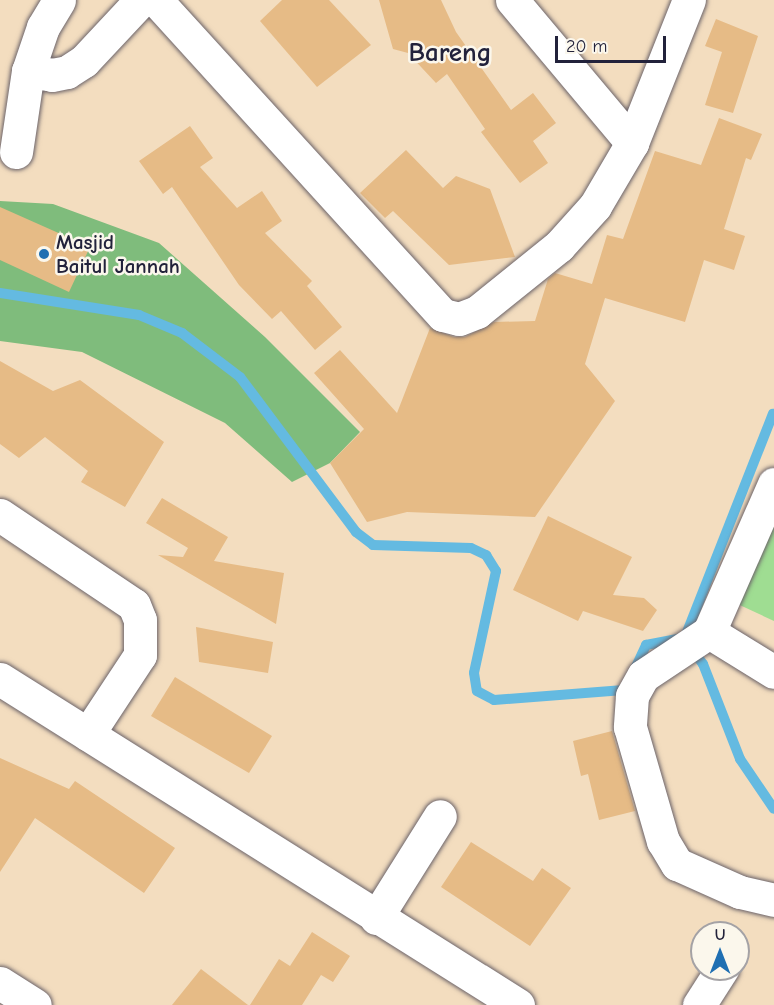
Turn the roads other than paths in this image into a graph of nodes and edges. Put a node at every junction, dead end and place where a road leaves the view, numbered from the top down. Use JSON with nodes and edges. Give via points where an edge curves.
{"nodes":[{"id":1,"x":59,"y":0,"type":"edge"},
{"id":2,"x":141,"y":0,"type":"edge"},
{"id":3,"x":156,"y":0,"type":"edge"},
{"id":4,"x":512,"y":0,"type":"edge"},
{"id":5,"x":689,"y":0,"type":"edge"},
{"id":6,"x":28,"y":71,"type":"junction"},
{"id":7,"x":632,"y":143,"type":"junction"},
{"id":8,"x":16,"y":152,"type":"dead end"},
{"id":9,"x":774,"y":484,"type":"edge"},
{"id":10,"x":0,"y":515,"type":"edge"},
{"id":11,"x":710,"y":632,"type":"junction"},
{"id":12,"x":774,"y":672,"type":"edge"},
{"id":13,"x":0,"y":679,"type":"edge"},
{"id":14,"x":88,"y":734,"type":"junction"},
{"id":15,"x":440,"y":816,"type":"dead end"},
{"id":16,"x":774,"y":900,"type":"edge"},
{"id":17,"x":376,"y":918,"type":"junction"},
{"id":18,"x":714,"y":981,"type":"edge"},
{"id":19,"x":0,"y":983,"type":"edge"},
{"id":20,"x":35,"y":1005,"type":"edge"},
{"id":21,"x":518,"y":1005,"type":"edge"},
{"id":22,"x":699,"y":1005,"type":"edge"}],
"edges":[{"from":1,"to":6,"type":"street","via":[[43,27]]},
{"from":2,"to":6,"type":"street","via":[[84,61],[68,72],[52,75]]},
{"from":3,"to":7,"type":"street","via":[[442,315],[459,319],[477,312],[559,246],[595,206]]},
{"from":4,"to":7,"type":"street"},
{"from":5,"to":7,"type":"street"},
{"from":6,"to":8,"type":"street"},
{"from":9,"to":11,"type":"street"},
{"from":10,"to":14,"type":"street","via":[[134,605],[137,612],[140,655]]},
{"from":11,"to":12,"type":"street"},
{"from":11,"to":16,"type":"street","via":[[643,676],[632,696],[630,728],[663,841],[677,864],[740,892]]},
{"from":13,"to":14,"type":"street"},
{"from":14,"to":17,"type":"street"},
{"from":15,"to":17,"type":"street"},
{"from":17,"to":21,"type":"street"},
{"from":18,"to":22,"type":"street"},
{"from":19,"to":20,"type":"street"}]}
